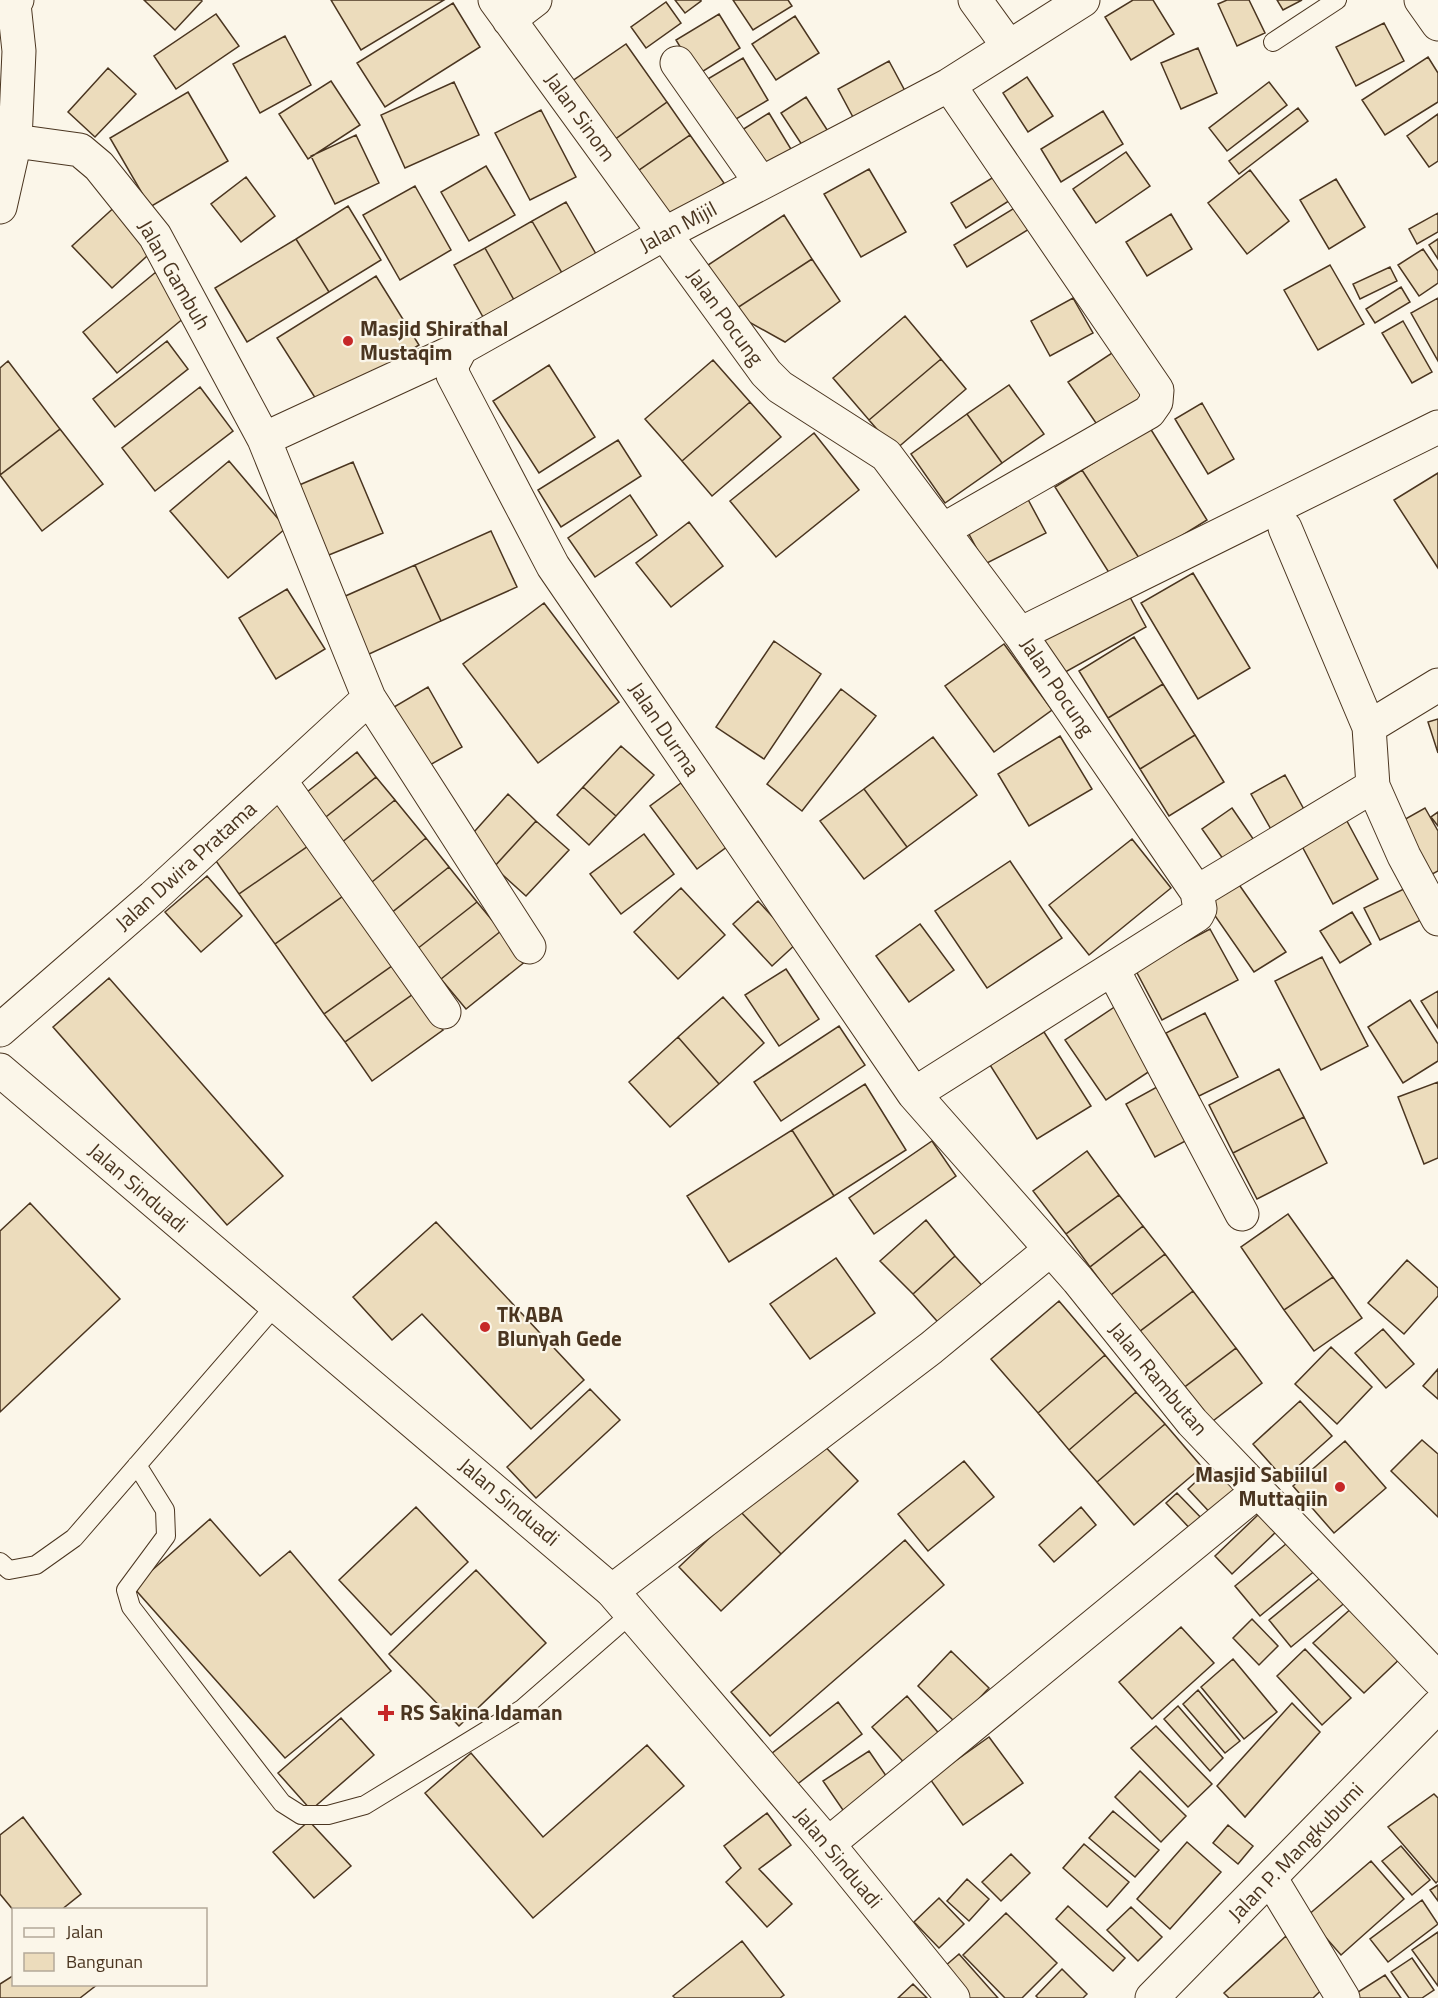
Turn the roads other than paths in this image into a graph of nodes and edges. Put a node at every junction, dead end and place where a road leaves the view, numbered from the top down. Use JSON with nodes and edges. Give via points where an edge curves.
{"nodes":[{"id":1,"x":535,"y":0,"type":"edge"},
{"id":2,"x":975,"y":0,"type":"edge"},
{"id":3,"x":1083,"y":0,"type":"edge"},
{"id":4,"x":1337,"y":0,"type":"edge"},
{"id":5,"x":1421,"y":0,"type":"edge"},
{"id":6,"x":12,"y":1,"type":"edge"},
{"id":7,"x":502,"y":10,"type":"edge"},
{"id":8,"x":1438,"y":24,"type":"edge"},
{"id":9,"x":1273,"y":42,"type":"dead end"},
{"id":10,"x":1009,"y":47,"type":"junction"},
{"id":11,"x":677,"y":63,"type":"dead end"},
{"id":12,"x":949,"y":85,"type":"junction"},
{"id":13,"x":15,"y":141,"type":"junction"},
{"id":14,"x":761,"y":183,"type":"junction"},
{"id":15,"x":0,"y":207,"type":"edge"},
{"id":16,"x":664,"y":234,"type":"junction"},
{"id":17,"x":461,"y":348,"type":"junction"},
{"id":18,"x":1438,"y":427,"type":"edge"},
{"id":19,"x":264,"y":439,"type":"junction"},
{"id":20,"x":1285,"y":528,"type":"dead end"},
{"id":21,"x":943,"y":530,"type":"junction"},
{"id":22,"x":1020,"y":634,"type":"junction"},
{"id":23,"x":1438,"y":685,"type":"edge"},
{"id":24,"x":369,"y":699,"type":"junction"},
{"id":25,"x":1369,"y":728,"type":"junction"},
{"id":26,"x":281,"y":782,"type":"junction"},
{"id":27,"x":1373,"y":786,"type":"junction"},
{"id":28,"x":1197,"y":892,"type":"junction"},
{"id":29,"x":1438,"y":919,"type":"edge"},
{"id":30,"x":529,"y":947,"type":"dead end"},
{"id":31,"x":1113,"y":970,"type":"junction"},
{"id":32,"x":444,"y":1012,"type":"dead end"},
{"id":33,"x":0,"y":1030,"type":"edge"},
{"id":34,"x":0,"y":1070,"type":"edge"},
{"id":35,"x":914,"y":1094,"type":"junction"},
{"id":36,"x":1242,"y":1214,"type":"dead end"},
{"id":37,"x":1051,"y":1249,"type":"junction"},
{"id":38,"x":275,"y":1306,"type":"junction"},
{"id":39,"x":137,"y":1465,"type":"junction"},
{"id":40,"x":1258,"y":1491,"type":"junction"},
{"id":41,"x":0,"y":1562,"type":"edge"},
{"id":42,"x":622,"y":1602,"type":"junction"},
{"id":43,"x":1438,"y":1679,"type":"edge"},
{"id":44,"x":1438,"y":1706,"type":"edge"},
{"id":45,"x":828,"y":1844,"type":"junction"},
{"id":46,"x":1271,"y":1879,"type":"junction"},
{"id":47,"x":953,"y":1998,"type":"edge"},
{"id":48,"x":1152,"y":1998,"type":"edge"},
{"id":49,"x":1343,"y":1998,"type":"edge"}],
"edges":[{"from":1,"to":7,"type":"street"},
{"from":2,"to":10,"type":"street"},
{"from":3,"to":10,"type":"street","name":"Jalan Mijil"},
{"from":4,"to":9,"type":"lane"},
{"from":5,"to":8,"type":"street"},
{"from":6,"to":13,"type":"street","via":[[19,51]]},
{"from":7,"to":16,"type":"street","name":"Jalan Sinom"},
{"from":10,"to":12,"type":"street","name":"Jalan Mijil"},
{"from":11,"to":14,"type":"street"},
{"from":12,"to":14,"type":"street","name":"Jalan Mijil"},
{"from":12,"to":21,"type":"street","via":[[1157,390],[1156,402],[1149,412]]},
{"from":13,"to":15,"type":"street"},
{"from":13,"to":19,"type":"street","name":"Jalan Gambuh","via":[[80,150],[114,184],[155,236]]},
{"from":14,"to":16,"type":"street","name":"Jalan Mijil"},
{"from":16,"to":17,"type":"street","name":"Jalan Mijil"},
{"from":16,"to":21,"type":"street","name":"Jalan Pocung","via":[[766,373],[780,387],[886,455]]},
{"from":17,"to":19,"type":"street","name":"Jalan Mijil"},
{"from":17,"to":35,"type":"street","name":"Jalan Durma","via":[[455,356],[453,375],[553,566]]},
{"from":18,"to":22,"type":"street"},
{"from":19,"to":24,"type":"street","name":"Jalan Gambuh"},
{"from":20,"to":25,"type":"street"},
{"from":21,"to":22,"type":"street","name":"Jalan Pocung"},
{"from":22,"to":28,"type":"street","name":"Jalan Pocung"},
{"from":23,"to":25,"type":"street"},
{"from":24,"to":26,"type":"street","name":"Jalan Dwira Pratama"},
{"from":24,"to":30,"type":"street","name":"Jalan Gambuh"},
{"from":25,"to":27,"type":"street"},
{"from":26,"to":32,"type":"street"},
{"from":26,"to":33,"type":"street","name":"Jalan Dwira Pratama"},
{"from":27,"to":28,"type":"street"},
{"from":27,"to":29,"type":"street"},
{"from":28,"to":31,"type":"street","via":[[1197,915]]},
{"from":31,"to":35,"type":"street"},
{"from":31,"to":36,"type":"street"},
{"from":34,"to":38,"type":"street","name":"Jalan Sinduadi"},
{"from":35,"to":37,"type":"street","name":"Jalan Rambutan"},
{"from":37,"to":40,"type":"street","name":"Jalan Rambutan","via":[[1192,1422]]},
{"from":37,"to":42,"type":"street"},
{"from":38,"to":39,"type":"lane"},
{"from":38,"to":42,"type":"street","name":"Jalan Sinduadi"},
{"from":39,"to":41,"type":"lane","via":[[74,1538],[36,1565],[9,1570]]},
{"from":39,"to":42,"type":"lane","via":[[165,1510],[166,1536],[126,1590],[131,1607],[282,1803],[301,1815],[328,1815],[365,1805],[522,1709]]},
{"from":40,"to":43,"type":"street","name":"Jalan Rambutan"},
{"from":40,"to":45,"type":"street"},
{"from":42,"to":45,"type":"street","name":"Jalan Sinduadi"},
{"from":44,"to":46,"type":"street","name":"Jalan P. Mangkubumi"},
{"from":45,"to":47,"type":"street","name":"Jalan Sinduadi"},
{"from":46,"to":48,"type":"street","name":"Jalan P. Mangkubumi"},
{"from":46,"to":49,"type":"street"}]}
